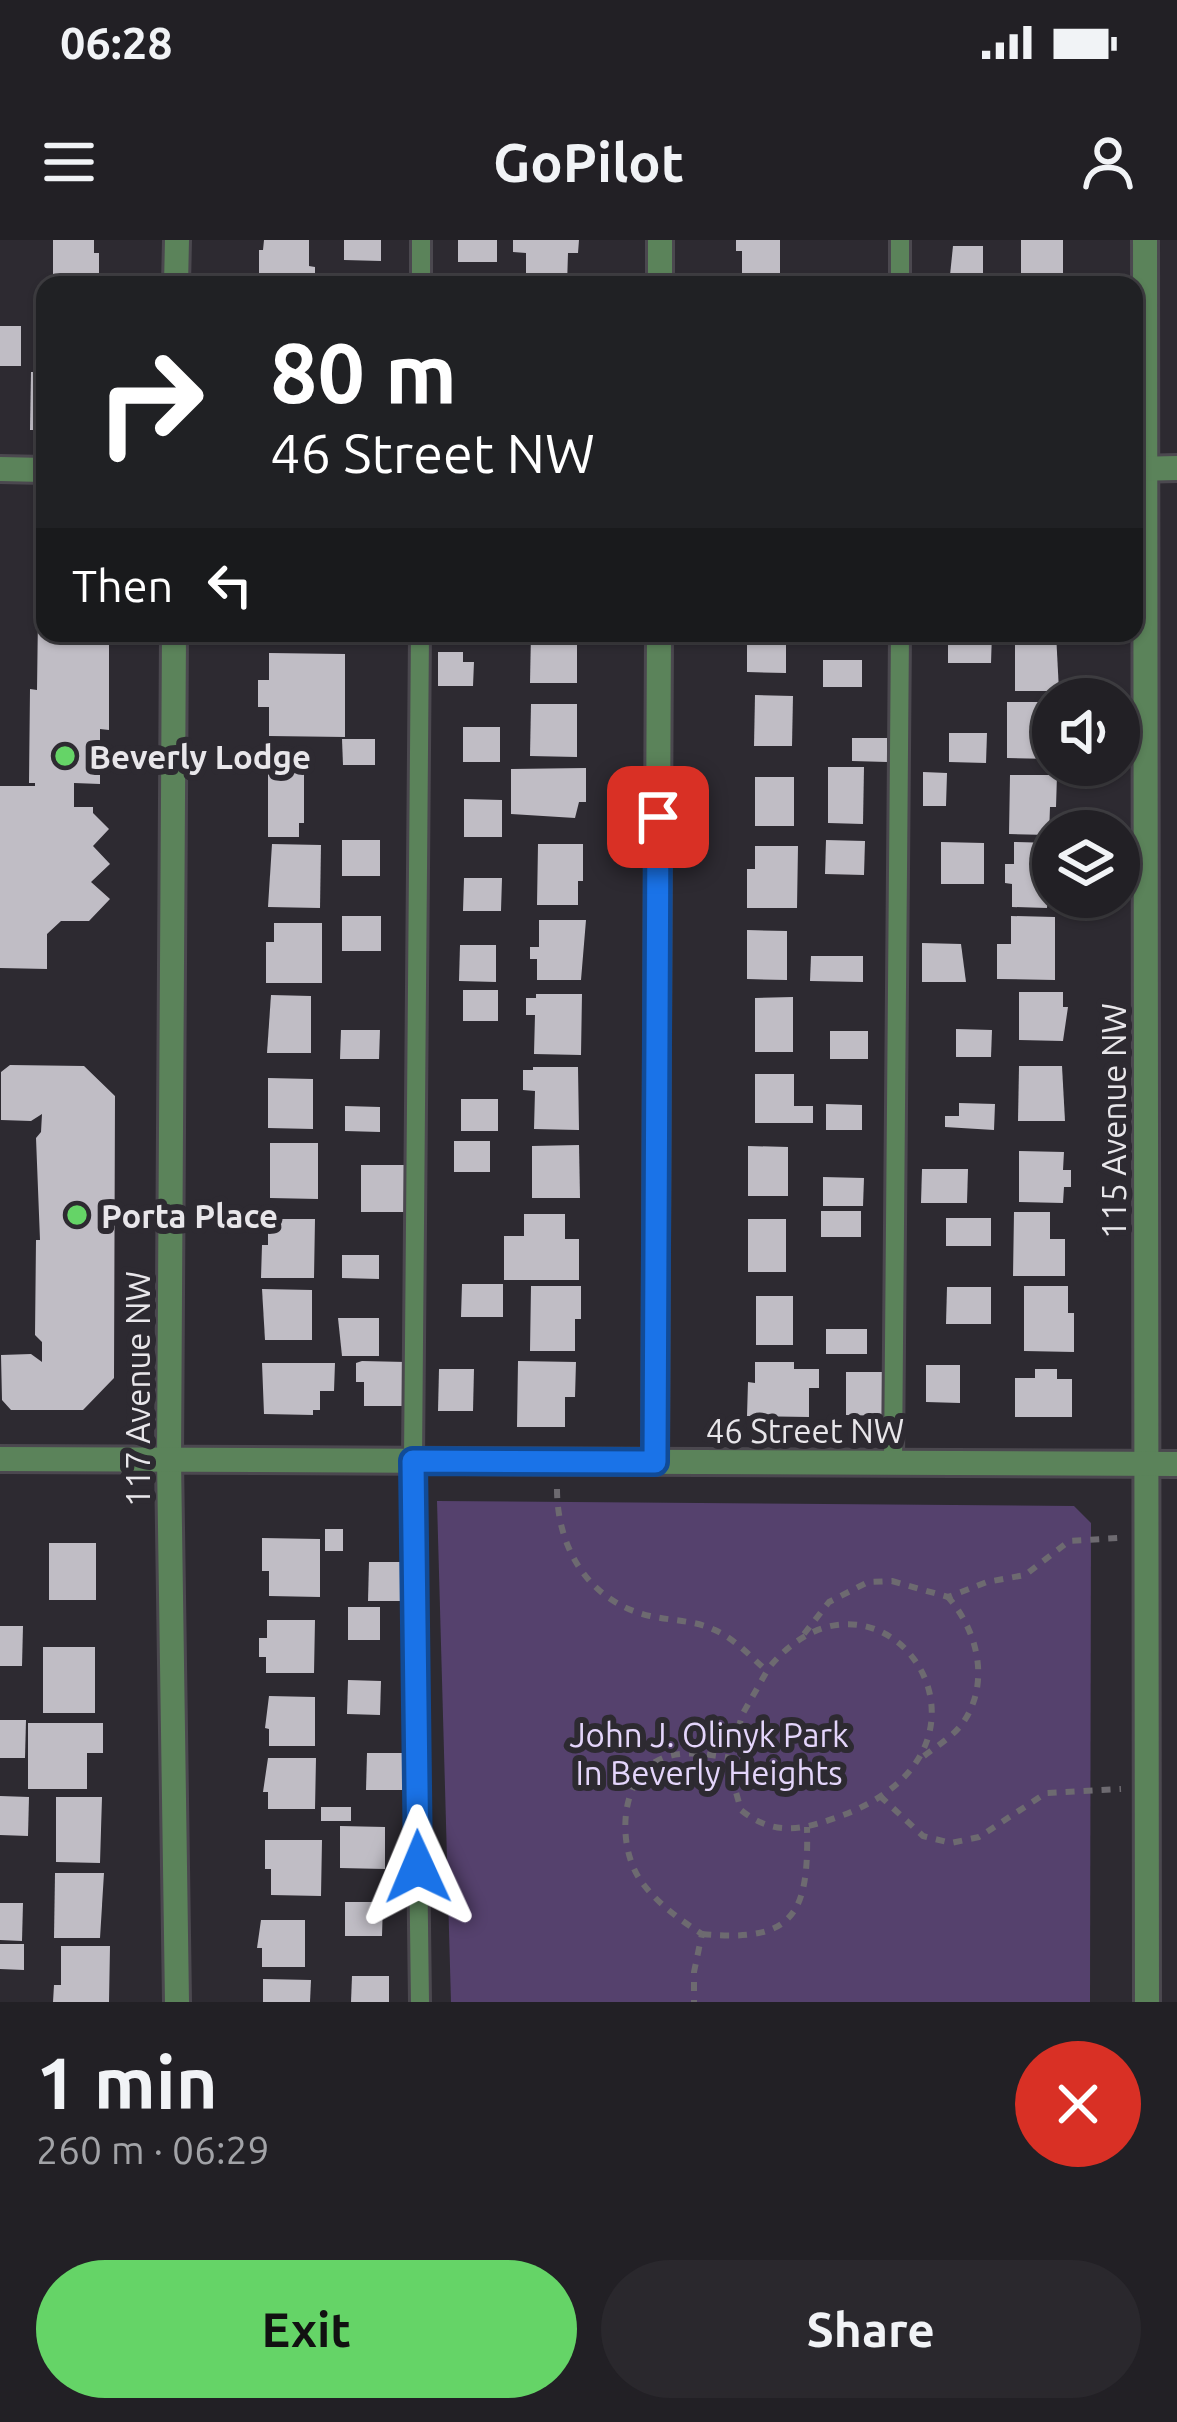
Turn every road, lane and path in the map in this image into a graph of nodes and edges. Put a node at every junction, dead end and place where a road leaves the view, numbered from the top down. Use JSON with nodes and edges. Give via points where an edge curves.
{"nodes":[{"id":1,"x":177,"y":240,"type":"edge"},
{"id":2,"x":421,"y":240,"type":"edge"},
{"id":3,"x":660,"y":240,"type":"edge"},
{"id":4,"x":900,"y":240,"type":"edge"},
{"id":5,"x":1145,"y":240,"type":"edge"},
{"id":6,"x":176,"y":276,"type":"edge"},
{"id":7,"x":421,"y":276,"type":"edge"},
{"id":8,"x":660,"y":276,"type":"edge"},
{"id":9,"x":900,"y":276,"type":"edge"},
{"id":10,"x":1143,"y":332,"type":"edge"},
{"id":11,"x":1177,"y":468,"type":"edge"},
{"id":12,"x":0,"y":469,"type":"edge"},
{"id":13,"x":1143,"y":469,"type":"edge"},
{"id":14,"x":36,"y":470,"type":"edge"},
{"id":15,"x":174,"y":642,"type":"edge"},
{"id":16,"x":420,"y":642,"type":"edge"},
{"id":17,"x":659,"y":642,"type":"edge"},
{"id":18,"x":899,"y":642,"type":"edge"},
{"id":19,"x":1141,"y":642,"type":"edge"},
{"id":20,"x":0,"y":1459,"type":"edge"},
{"id":21,"x":170,"y":1460,"type":"junction"},
{"id":22,"x":413,"y":1461,"type":"junction"},
{"id":23,"x":558,"y":1462,"type":"junction"},
{"id":24,"x":655,"y":1462,"type":"junction"},
{"id":25,"x":893,"y":1463,"type":"junction"},
{"id":26,"x":1146,"y":1464,"type":"junction"},
{"id":27,"x":1177,"y":1464,"type":"edge"},
{"id":28,"x":1145,"y":1538,"type":"junction"},
{"id":29,"x":948,"y":1597,"type":"junction"},
{"id":30,"x":803,"y":1636,"type":"junction"},
{"id":31,"x":766,"y":1671,"type":"junction"},
{"id":32,"x":731,"y":1758,"type":"junction"},
{"id":33,"x":922,"y":1758,"type":"junction"},
{"id":34,"x":1146,"y":1789,"type":"junction"},
{"id":35,"x":880,"y":1796,"type":"junction"},
{"id":36,"x":807,"y":1827,"type":"junction"},
{"id":37,"x":702,"y":1934,"type":"junction"},
{"id":38,"x":177,"y":2002,"type":"edge"},
{"id":39,"x":420,"y":2002,"type":"edge"},
{"id":40,"x":694,"y":2002,"type":"edge"},
{"id":41,"x":1147,"y":2002,"type":"edge"}],
"edges":[{"from":1,"to":6,"type":"street"},
{"from":2,"to":7,"type":"lane"},
{"from":3,"to":8,"type":"street"},
{"from":4,"to":9,"type":"lane"},
{"from":5,"to":10,"type":"street","name":"115 Avenue NW"},
{"from":11,"to":13,"type":"street"},
{"from":12,"to":14,"type":"street"},
{"from":15,"to":21,"type":"street","name":"117 Avenue NW"},
{"from":16,"to":22,"type":"lane"},
{"from":17,"to":24,"type":"street"},
{"from":18,"to":25,"type":"lane"},
{"from":19,"to":26,"type":"street","name":"115 Avenue NW"},
{"from":20,"to":21,"type":"street","name":"46 Street NW"},
{"from":21,"to":22,"type":"street","name":"46 Street NW"},
{"from":21,"to":38,"type":"street","name":"117 Avenue NW"},
{"from":22,"to":23,"type":"street","name":"46 Street NW"},
{"from":22,"to":39,"type":"lane"},
{"from":23,"to":24,"type":"street","name":"46 Street NW"},
{"from":23,"to":31,"type":"path","via":[[560,1526],[587,1578],[630,1610],[721,1632]]},
{"from":24,"to":25,"type":"street","name":"46 Street NW"},
{"from":25,"to":26,"type":"street","name":"46 Street NW"},
{"from":26,"to":27,"type":"street","name":"46 Street NW"},
{"from":26,"to":28,"type":"street","name":"115 Avenue NW"},
{"from":28,"to":29,"type":"path","via":[[1069,1540],[1025,1575]]},
{"from":28,"to":34,"type":"street","name":"115 Avenue NW"},
{"from":29,"to":30,"type":"path","via":[[868,1582],[829,1602]]},
{"from":29,"to":33,"type":"path","via":[[978,1654],[975,1692],[964,1722]]},
{"from":30,"to":31,"type":"path"},
{"from":30,"to":33,"type":"path","via":[[863,1626],[908,1649],[933,1709]]},
{"from":31,"to":32,"type":"path"},
{"from":32,"to":36,"type":"path","via":[[741,1810],[768,1828]]},
{"from":32,"to":37,"type":"path","via":[[668,1756],[649,1765],[627,1804],[630,1857],[640,1878]]},
{"from":33,"to":35,"type":"path"},
{"from":34,"to":35,"type":"path","via":[[1046,1793],[979,1837],[950,1843],[923,1835]]},
{"from":34,"to":41,"type":"street","name":"115 Avenue NW"},
{"from":35,"to":36,"type":"path"},
{"from":36,"to":37,"type":"path","via":[[805,1894],[787,1920],[754,1935]]},
{"from":37,"to":40,"type":"path"}]}
